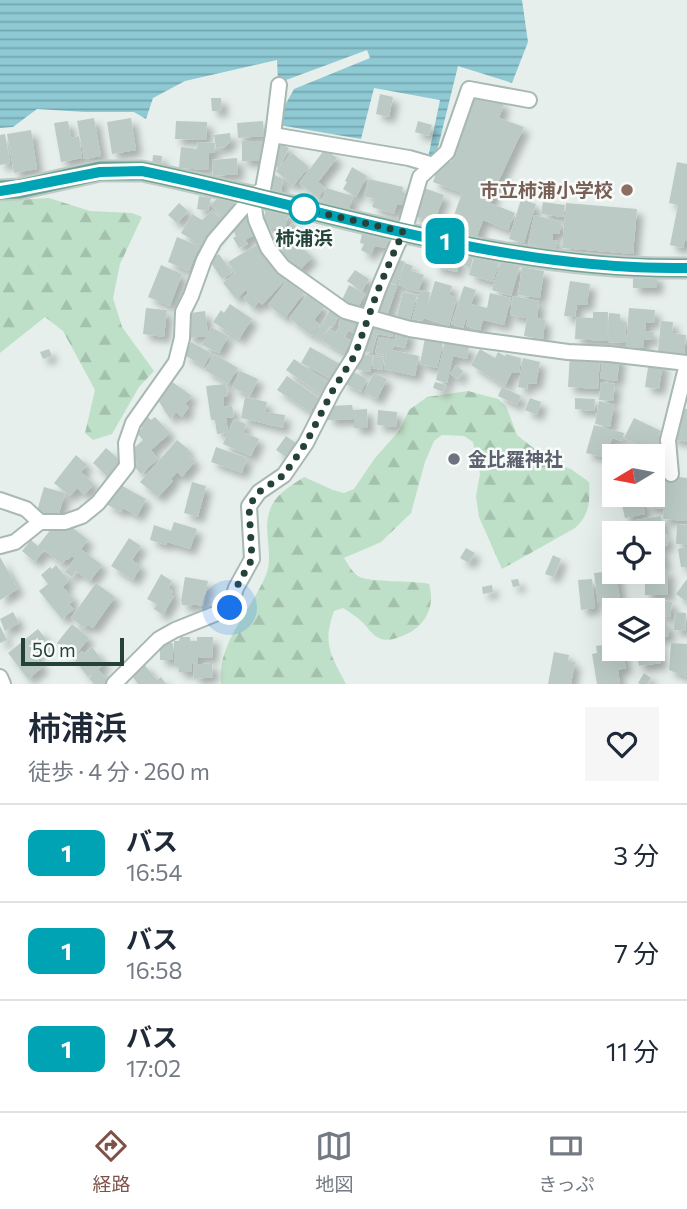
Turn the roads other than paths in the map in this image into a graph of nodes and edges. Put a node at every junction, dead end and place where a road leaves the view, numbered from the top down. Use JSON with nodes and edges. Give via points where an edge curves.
{"nodes":[{"id":1,"x":279,"y":85,"type":"dead end"},
{"id":2,"x":529,"y":100,"type":"dead end"},
{"id":3,"x":273,"y":135,"type":"junction"},
{"id":4,"x":433,"y":165,"type":"junction"},
{"id":5,"x":0,"y":191,"type":"edge"},
{"id":6,"x":252,"y":197,"type":"junction"},
{"id":7,"x":404,"y":232,"type":"junction"},
{"id":8,"x":687,"y":268,"type":"edge"},
{"id":9,"x":369,"y":319,"type":"junction"},
{"id":10,"x":687,"y":363,"type":"edge"},
{"id":11,"x":671,"y":474,"type":"dead end"},
{"id":12,"x":0,"y":500,"type":"edge"},
{"id":13,"x":40,"y":522,"type":"junction"},
{"id":14,"x":0,"y":546,"type":"edge"},
{"id":15,"x":0,"y":677,"type":"edge"},
{"id":16,"x":4,"y":684,"type":"edge"},
{"id":17,"x":114,"y":684,"type":"edge"}],
"edges":[{"from":1,"to":3,"type":"street"},
{"from":2,"to":4,"type":"street","via":[[470,89],[447,152]]},
{"from":3,"to":4,"type":"street"},
{"from":3,"to":6,"type":"street","via":[[263,189]]},
{"from":4,"to":7,"type":"street","via":[[420,177]]},
{"from":5,"to":6,"type":"main road","via":[[100,172],[142,171]]},
{"from":6,"to":7,"type":"main road"},
{"from":6,"to":9,"type":"street","via":[[268,248],[284,267],[345,311]]},
{"from":6,"to":13,"type":"street","via":[[214,241],[204,260],[183,312],[176,362],[133,423],[126,443],[127,466],[82,516],[65,522]]},
{"from":7,"to":8,"type":"main road","via":[[570,263]]},
{"from":7,"to":9,"type":"street"},
{"from":9,"to":10,"type":"street","via":[[491,342]]},
{"from":9,"to":17,"type":"street","via":[[355,355],[306,443],[284,475],[259,492],[249,506],[252,559],[230,608],[159,639]]},
{"from":10,"to":11,"type":"street","via":[[668,440]]},
{"from":12,"to":13,"type":"street","via":[[26,509]]},
{"from":13,"to":14,"type":"street","via":[[15,542]]},
{"from":15,"to":16,"type":"street"}]}
